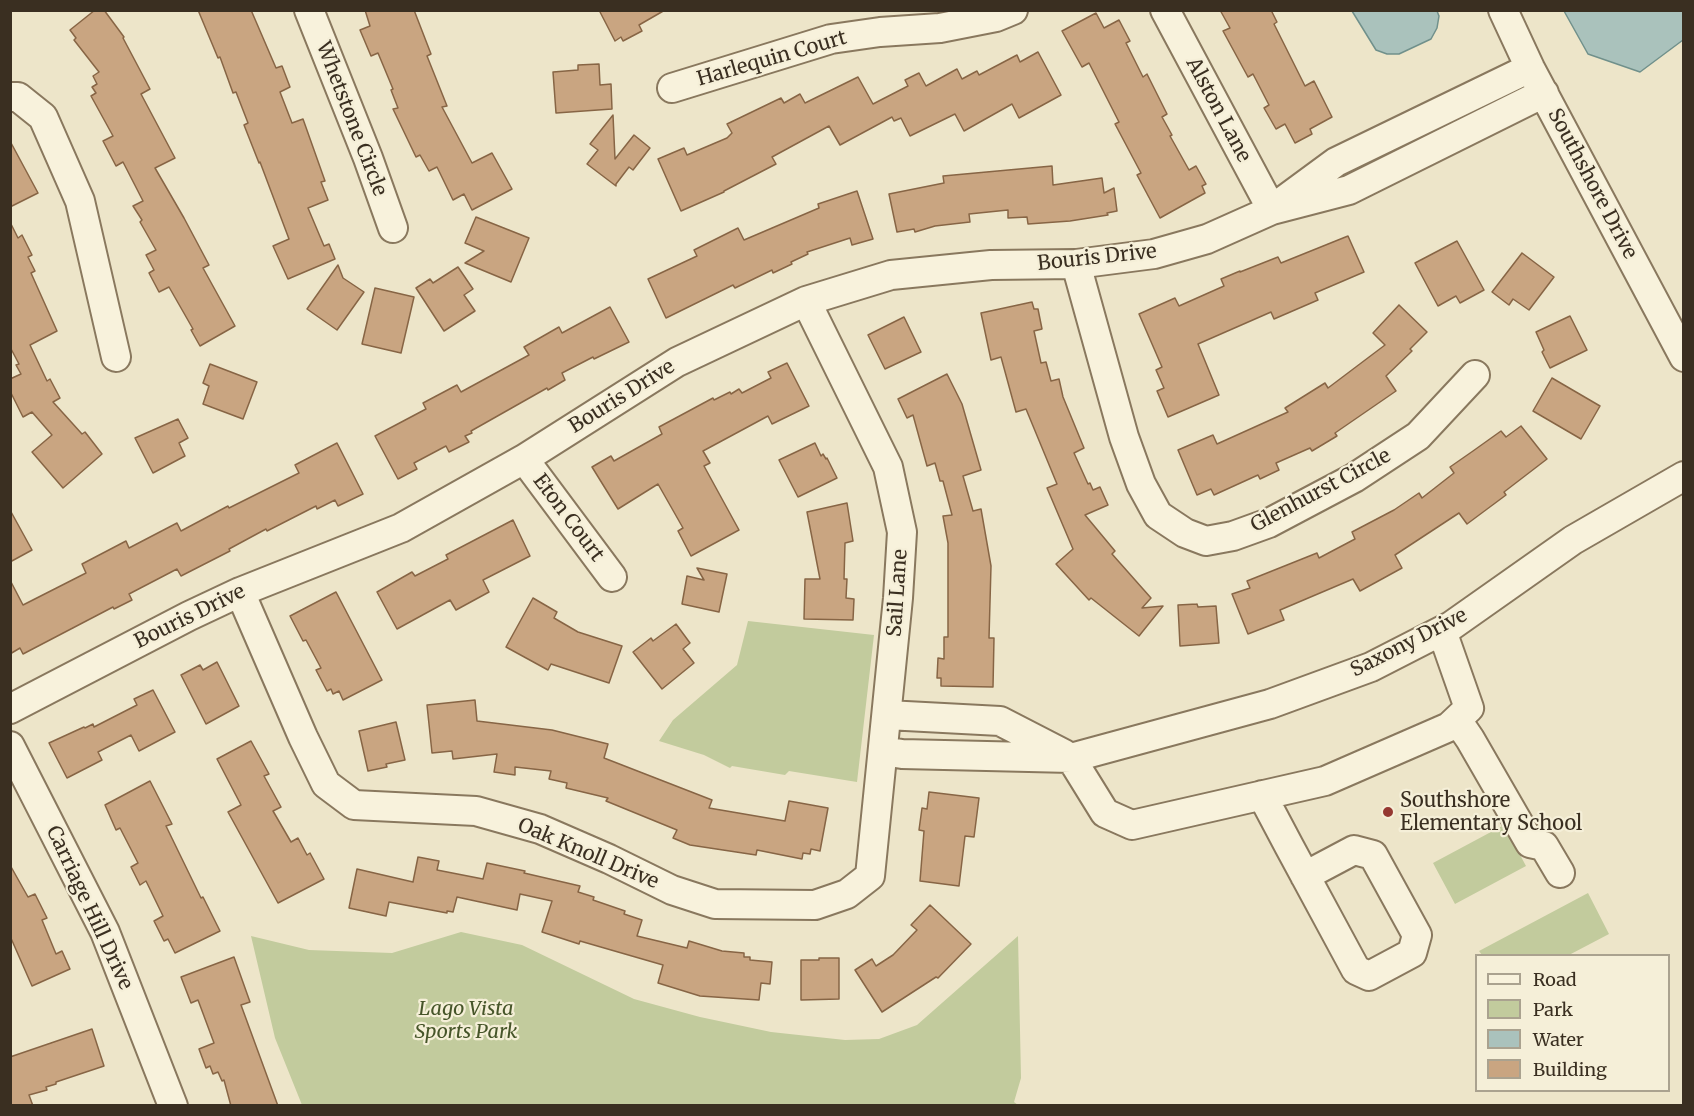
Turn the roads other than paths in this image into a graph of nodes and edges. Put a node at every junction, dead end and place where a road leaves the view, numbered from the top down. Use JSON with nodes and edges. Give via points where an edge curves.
{"nodes":[{"id":1,"x":309,"y":10,"type":"edge"},
{"id":2,"x":1013,"y":10,"type":"edge"},
{"id":3,"x":1165,"y":10,"type":"edge"},
{"id":4,"x":1503,"y":10,"type":"edge"},
{"id":5,"x":1530,"y":68,"type":"junction"},
{"id":6,"x":672,"y":88,"type":"dead end"},
{"id":7,"x":1544,"y":93,"type":"junction"},
{"id":8,"x":14,"y":97,"type":"edge"},
{"id":9,"x":1363,"y":150,"type":"junction"},
{"id":10,"x":1376,"y":177,"type":"junction"},
{"id":11,"x":1272,"y":210,"type":"junction"},
{"id":12,"x":393,"y":228,"type":"dead end"},
{"id":13,"x":1076,"y":264,"type":"junction"},
{"id":14,"x":806,"y":301,"type":"junction"},
{"id":15,"x":116,"y":357,"type":"dead end"},
{"id":16,"x":1683,"y":357,"type":"edge"},
{"id":17,"x":1475,"y":375,"type":"dead end"},
{"id":18,"x":524,"y":459,"type":"junction"},
{"id":19,"x":1683,"y":476,"type":"edge"},
{"id":20,"x":612,"y":577,"type":"dead end"},
{"id":21,"x":240,"y":592,"type":"junction"},
{"id":22,"x":1442,"y":631,"type":"junction"},
{"id":23,"x":10,"y":708,"type":"edge"},
{"id":24,"x":887,"y":715,"type":"junction"},
{"id":25,"x":967,"y":720,"type":"junction"},
{"id":26,"x":1457,"y":720,"type":"junction"},
{"id":27,"x":10,"y":747,"type":"edge"},
{"id":28,"x":883,"y":751,"type":"junction"},
{"id":29,"x":964,"y":755,"type":"junction"},
{"id":30,"x":1071,"y":758,"type":"junction"},
{"id":31,"x":1262,"y":795,"type":"junction"},
{"id":32,"x":1560,"y":873,"type":"dead end"},
{"id":33,"x":1305,"y":876,"type":"dead end"},
{"id":34,"x":847,"y":894,"type":"joint"},
{"id":35,"x":167,"y":1103,"type":"edge"}],
"edges":[{"from":1,"to":12,"type":"street","name":"Whetstone Circle"},
{"from":2,"to":6,"type":"street","name":"Harlequin Court","via":[[940,28],[831,39]]},
{"from":3,"to":11,"type":"street","name":"Alston Lane"},
{"from":4,"to":5,"type":"street","name":"Southshore Drive"},
{"from":5,"to":7,"type":"street","name":"Southshore Drive"},
{"from":5,"to":9,"type":"street","name":"Bouris Drive"},
{"from":7,"to":10,"type":"street","name":"Bouris Drive"},
{"from":7,"to":16,"type":"street","name":"Southshore Drive"},
{"from":8,"to":15,"type":"street","via":[[43,117],[80,201]]},
{"from":9,"to":10,"type":"street"},
{"from":9,"to":11,"type":"street","name":"Bouris Drive","via":[[1336,162]]},
{"from":10,"to":11,"type":"street","name":"Bouris Drive","via":[[1349,190]]},
{"from":11,"to":13,"type":"street","name":"Bouris Drive","via":[[1207,239],[1154,254]]},
{"from":13,"to":14,"type":"street","name":"Bouris Drive","via":[[991,265],[891,275]]},
{"from":13,"to":17,"type":"street","name":"Glenhurst Circle","via":[[1141,484],[1158,515],[1206,541],[1269,523],[1354,478],[1418,436]]},
{"from":14,"to":18,"type":"street","name":"Bouris Drive","via":[[677,362]]},
{"from":14,"to":24,"type":"street","name":"Sail Lane","via":[[888,467],[902,532]]},
{"from":18,"to":20,"type":"street","name":"Eton Court"},
{"from":18,"to":21,"type":"street","name":"Bouris Drive","via":[[401,528]]},
{"from":19,"to":22,"type":"street","name":"Saxony Drive","via":[[1573,540]]},
{"from":21,"to":23,"type":"street","name":"Bouris Drive"},
{"from":21,"to":34,"type":"street","name":"Oak Knoll Drive","via":[[326,784],[354,805],[476,811],[540,829],[672,890],[715,904],[815,905]]},
{"from":22,"to":26,"type":"street","via":[[1469,708]]},
{"from":22,"to":30,"type":"street","name":"Saxony Drive","via":[[1371,667],[1270,704]]},
{"from":24,"to":25,"type":"street"},
{"from":24,"to":28,"type":"street","name":"Sail Lane"},
{"from":25,"to":29,"type":"street"},
{"from":25,"to":30,"type":"street","via":[[1000,721]]},
{"from":26,"to":31,"type":"street","via":[[1325,781]]},
{"from":26,"to":32,"type":"street","via":[[1530,843],[1544,846]]},
{"from":27,"to":35,"type":"street","name":"Carriage Hill Drive","via":[[105,932]]},
{"from":28,"to":29,"type":"street","name":"Saxony Drive"},
{"from":28,"to":34,"type":"street","name":"Sail Lane","via":[[870,876]]},
{"from":29,"to":30,"type":"street","name":"Saxony Drive"},
{"from":30,"to":31,"type":"street","via":[[1105,813],[1132,825]]},
{"from":31,"to":33,"type":"street"}]}
